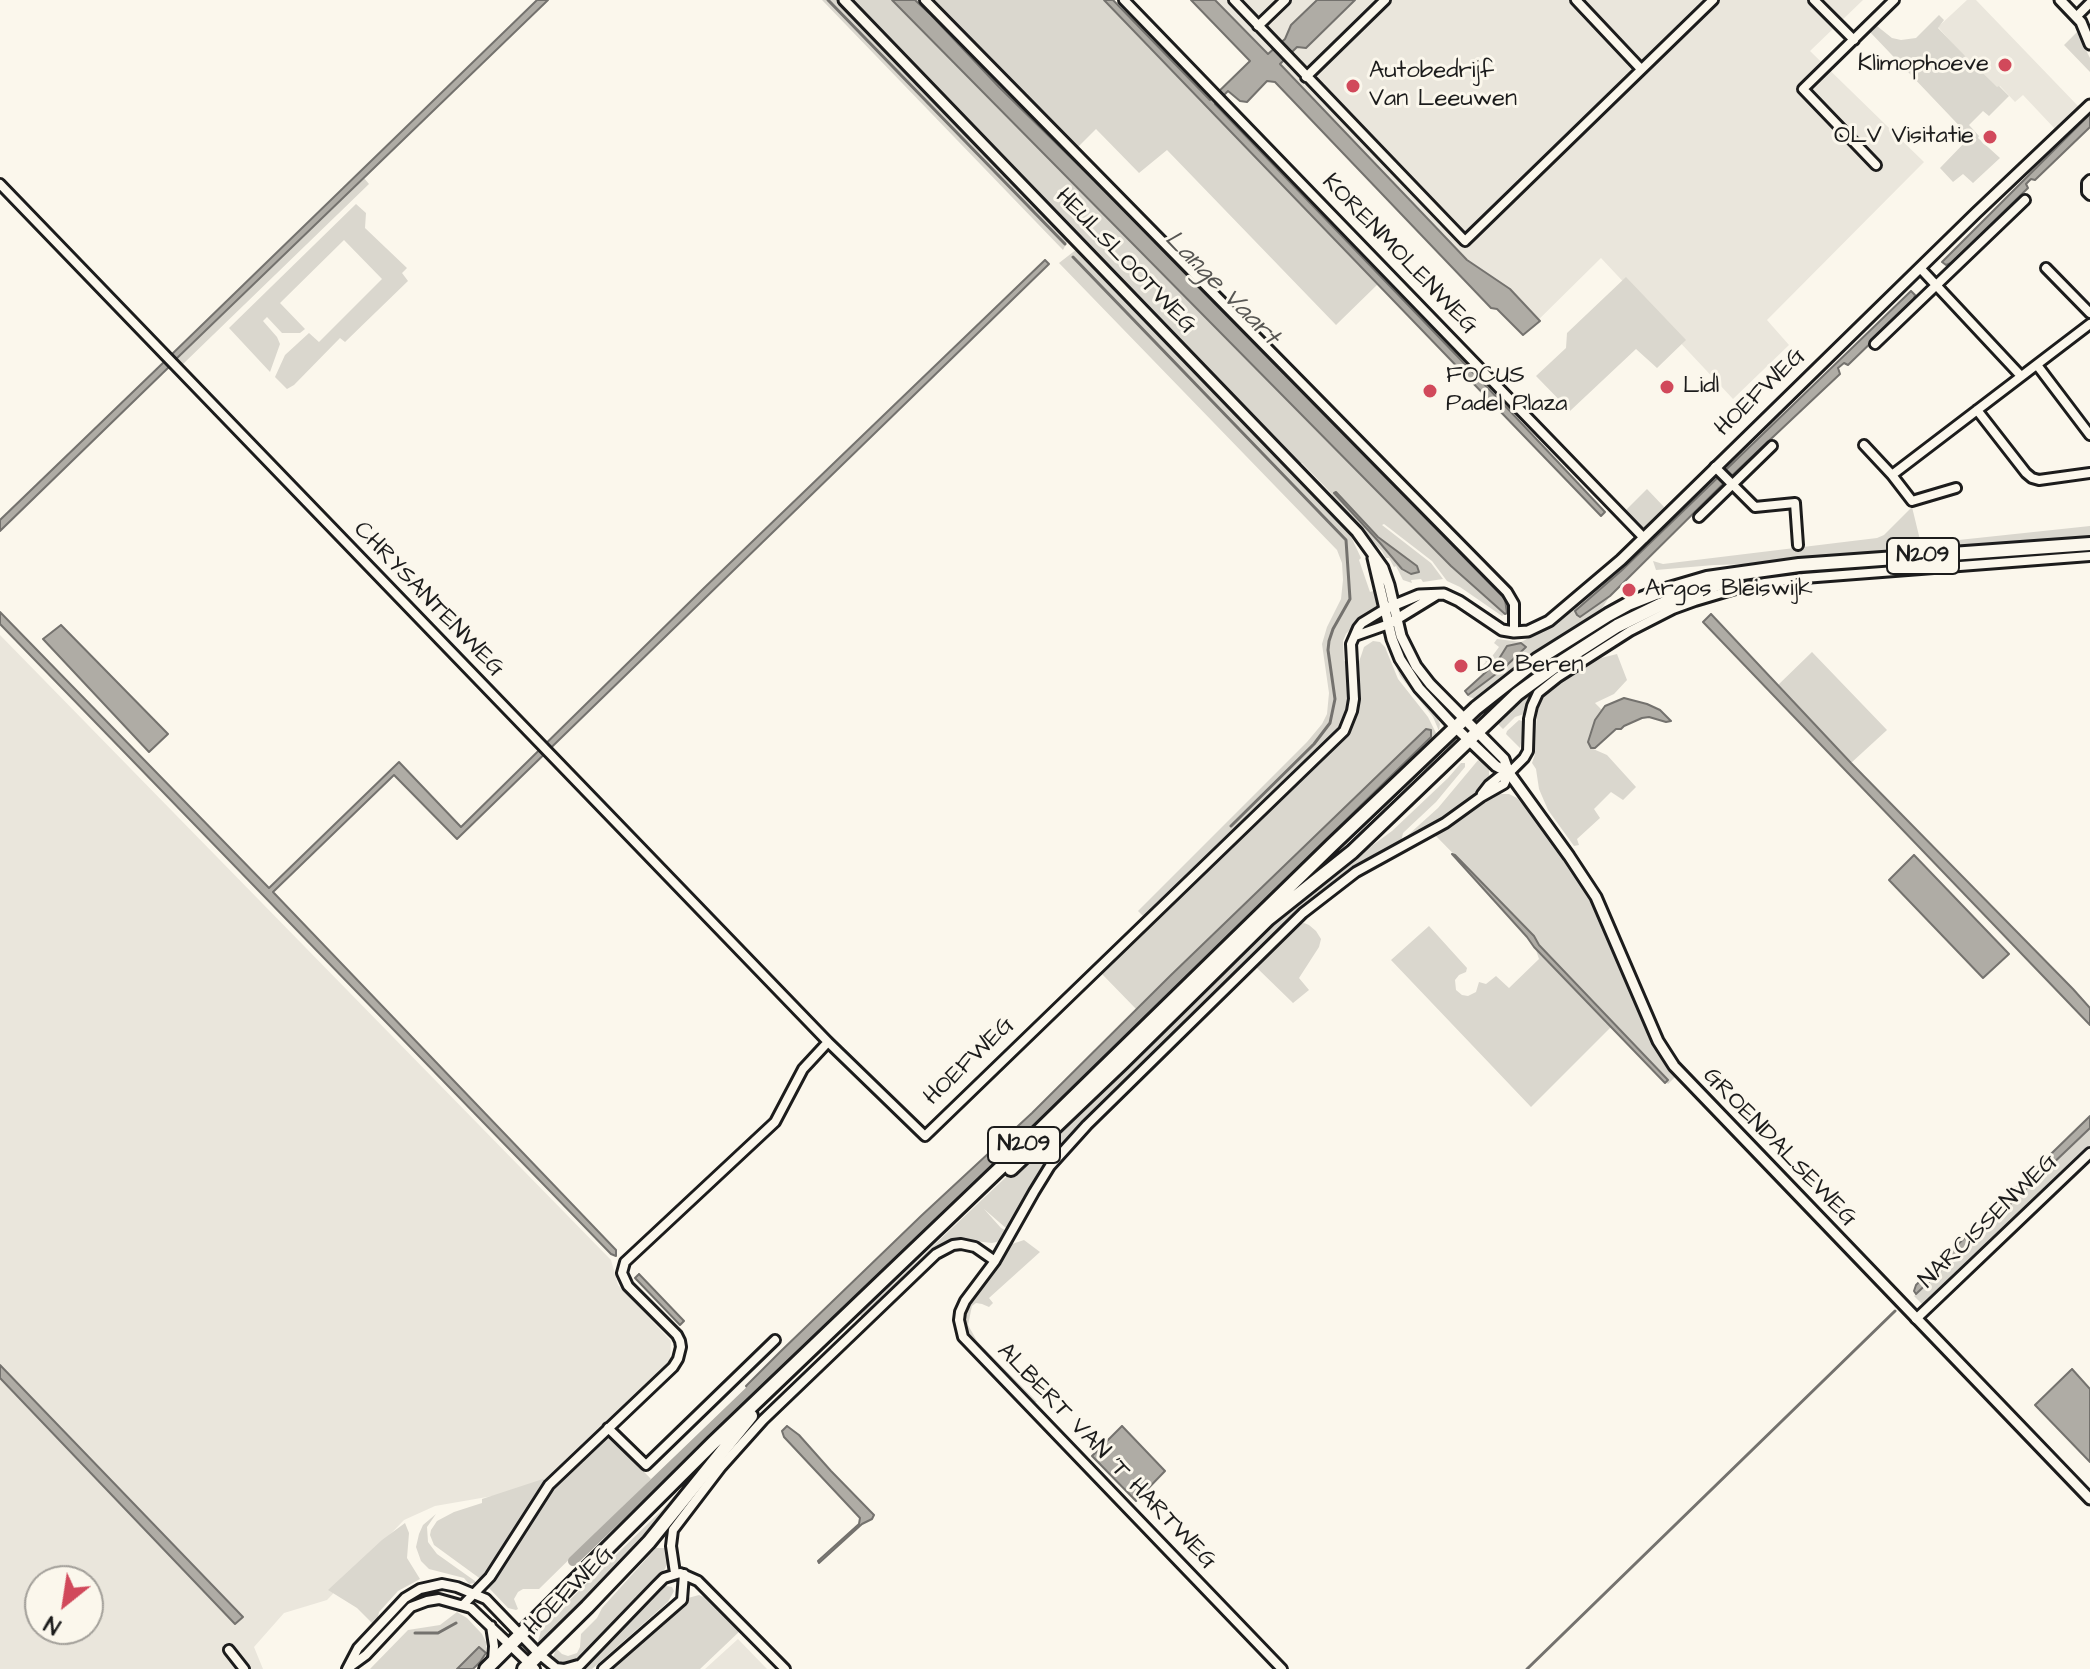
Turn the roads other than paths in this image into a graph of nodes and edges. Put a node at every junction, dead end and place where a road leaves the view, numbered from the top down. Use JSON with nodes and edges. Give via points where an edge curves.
{"nodes":[{"id":1,"x":844,"y":0,"type":"edge"},
{"id":2,"x":925,"y":0,"type":"edge"},
{"id":3,"x":1124,"y":0,"type":"edge"},
{"id":4,"x":1234,"y":0,"type":"edge"},
{"id":5,"x":1285,"y":0,"type":"edge"},
{"id":6,"x":1385,"y":0,"type":"edge"},
{"id":7,"x":1576,"y":0,"type":"edge"},
{"id":8,"x":1713,"y":0,"type":"edge"},
{"id":9,"x":1814,"y":0,"type":"edge"},
{"id":10,"x":1894,"y":0,"type":"edge"},
{"id":11,"x":2060,"y":0,"type":"edge"},
{"id":12,"x":2090,"y":3,"type":"edge"},
{"id":13,"x":2077,"y":16,"type":"junction"},
{"id":14,"x":1258,"y":26,"type":"junction"},
{"id":15,"x":1854,"y":40,"type":"junction"},
{"id":16,"x":2090,"y":44,"type":"edge"},
{"id":17,"x":1641,"y":69,"type":"junction"},
{"id":18,"x":1306,"y":77,"type":"junction"},
{"id":19,"x":2090,"y":105,"type":"edge"},
{"id":20,"x":1876,"y":165,"type":"dead end"},
{"id":21,"x":2090,"y":180,"type":"edge"},
{"id":22,"x":0,"y":184,"type":"edge"},
{"id":23,"x":2090,"y":195,"type":"edge"},
{"id":24,"x":2025,"y":200,"type":"dead end"},
{"id":25,"x":2046,"y":268,"type":"dead end"},
{"id":26,"x":1921,"y":269,"type":"junction"},
{"id":27,"x":1937,"y":286,"type":"junction"},
{"id":28,"x":2090,"y":313,"type":"edge"},
{"id":29,"x":2090,"y":324,"type":"edge"},
{"id":30,"x":1875,"y":344,"type":"dead end"},
{"id":31,"x":2037,"y":365,"type":"junction"},
{"id":32,"x":2021,"y":376,"type":"junction"},
{"id":33,"x":1977,"y":410,"type":"junction"},
{"id":34,"x":2090,"y":435,"type":"edge"},
{"id":35,"x":1864,"y":445,"type":"dead end"},
{"id":36,"x":1772,"y":446,"type":"dead end"},
{"id":37,"x":1718,"y":470,"type":"junction"},
{"id":38,"x":2090,"y":473,"type":"edge"},
{"id":39,"x":1892,"y":475,"type":"junction"},
{"id":40,"x":1730,"y":482,"type":"junction"},
{"id":41,"x":1956,"y":488,"type":"dead end"},
{"id":42,"x":1699,"y":517,"type":"dead end"},
{"id":43,"x":1644,"y":538,"type":"junction"},
{"id":44,"x":2090,"y":544,"type":"edge"},
{"id":45,"x":1798,"y":545,"type":"dead end"},
{"id":46,"x":2090,"y":556,"type":"edge"},
{"id":47,"x":1756,"y":572,"type":"junction"},
{"id":48,"x":1436,"y":595,"type":"junction"},
{"id":49,"x":1390,"y":607,"type":"junction"},
{"id":50,"x":1393,"y":622,"type":"junction"},
{"id":51,"x":1514,"y":632,"type":"junction"},
{"id":52,"x":1355,"y":636,"type":"junction"},
{"id":53,"x":1460,"y":723,"type":"junction"},
{"id":54,"x":1473,"y":736,"type":"junction"},
{"id":55,"x":1509,"y":773,"type":"junction"},
{"id":56,"x":828,"y":1042,"type":"junction"},
{"id":57,"x":2090,"y":1153,"type":"edge"},
{"id":58,"x":995,"y":1261,"type":"junction"},
{"id":59,"x":1916,"y":1319,"type":"junction"},
{"id":60,"x":775,"y":1340,"type":"dead end"},
{"id":61,"x":608,"y":1428,"type":"junction"},
{"id":62,"x":2090,"y":1499,"type":"edge"},
{"id":63,"x":680,"y":1573,"type":"junction"},
{"id":64,"x":475,"y":1594,"type":"junction"},
{"id":65,"x":463,"y":1605,"type":"junction"},
{"id":66,"x":490,"y":1625,"type":"junction"},
{"id":67,"x":516,"y":1640,"type":"junction"},
{"id":68,"x":229,"y":1650,"type":"dead end"},
{"id":69,"x":532,"y":1664,"type":"edge"},
{"id":70,"x":489,"y":1666,"type":"edge"},
{"id":71,"x":577,"y":1667,"type":"edge"},
{"id":72,"x":244,"y":1669,"type":"edge"},
{"id":73,"x":347,"y":1669,"type":"edge"},
{"id":74,"x":603,"y":1669,"type":"edge"},
{"id":75,"x":785,"y":1669,"type":"edge"},
{"id":76,"x":1282,"y":1669,"type":"edge"}],
"edges":[{"from":1,"to":49,"type":"street","name":"HEULSLOOTWEG","via":[[1357,532],[1383,568]]},
{"from":2,"to":51,"type":"street","via":[[1507,592],[1514,604]]},
{"from":3,"to":43,"type":"street","name":"KORENMOLENWEG"},
{"from":4,"to":14,"type":"street"},
{"from":5,"to":14,"type":"street"},
{"from":6,"to":18,"type":"street"},
{"from":7,"to":17,"type":"street"},
{"from":8,"to":17,"type":"street"},
{"from":9,"to":15,"type":"street"},
{"from":10,"to":15,"type":"street"},
{"from":11,"to":13,"type":"street"},
{"from":12,"to":13,"type":"street"},
{"from":13,"to":16,"type":"street"},
{"from":14,"to":18,"type":"street"},
{"from":15,"to":20,"type":"street","via":[[1803,89]]},
{"from":17,"to":18,"type":"street","via":[[1465,241]]},
{"from":19,"to":26,"type":"street","name":"HOEFWEG"},
{"from":21,"to":23,"type":"street"},
{"from":22,"to":56,"type":"street","name":"CHRYSANTENWEG"},
{"from":24,"to":27,"type":"street"},
{"from":25,"to":28,"type":"street"},
{"from":26,"to":27,"type":"street"},
{"from":26,"to":37,"type":"street","name":"HOEFWEG"},
{"from":27,"to":30,"type":"street"},
{"from":27,"to":32,"type":"street"},
{"from":29,"to":31,"type":"street"},
{"from":31,"to":32,"type":"street"},
{"from":31,"to":34,"type":"street"},
{"from":32,"to":33,"type":"street"},
{"from":33,"to":38,"type":"street","via":[[2032,478]]},
{"from":33,"to":39,"type":"street"},
{"from":35,"to":39,"type":"street"},
{"from":36,"to":40,"type":"street","name":"HOEFWEG"},
{"from":37,"to":40,"type":"street"},
{"from":37,"to":43,"type":"street","name":"HOEFWEG"},
{"from":39,"to":41,"type":"street","via":[[1912,501]]},
{"from":40,"to":42,"type":"street","name":"HOEFWEG"},
{"from":40,"to":45,"type":"street","via":[[1755,507],[1795,503]]},
{"from":43,"to":51,"type":"street","name":"HOEFWEG","via":[[1549,621]]},
{"from":44,"to":47,"type":"main road","number":"N209"},
{"from":46,"to":55,"type":"street","via":[[1791,579],[1684,605],[1630,631],[1538,693],[1529,719],[1528,751]]},
{"from":47,"to":53,"type":"main road","number":"N209","via":[[1682,584],[1618,609],[1516,675]]},
{"from":47,"to":54,"type":"main road","number":"N209","via":[[1685,595],[1617,626],[1517,694]]},
{"from":48,"to":49,"type":"street","via":[[1419,595]]},
{"from":48,"to":50,"type":"street"},
{"from":48,"to":51,"type":"street","via":[[1452,597],[1496,627]]},
{"from":49,"to":50,"type":"street","name":"HEULSLOOTWEG"},
{"from":49,"to":52,"type":"street","via":[[1362,623]]},
{"from":50,"to":52,"type":"street"},
{"from":50,"to":53,"type":"street","name":"HEULSLOOTWEG","via":[[1392,639],[1419,688]]},
{"from":52,"to":56,"type":"street","name":"HOEFWEG","via":[[1350,651],[1354,699],[1344,731],[925,1136]]},
{"from":53,"to":54,"type":"street","name":"HEULSLOOTWEG"},
{"from":53,"to":67,"type":"main road","name":"HOEFWEG","number":"N209"},
{"from":54,"to":55,"type":"street","name":"GROENDALSEWEG","via":[[1496,766]]},
{"from":54,"to":69,"type":"main road","name":"HOEFWEG","number":"N209","via":[[1352,852],[1268,919],[748,1419],[649,1542]]},
{"from":55,"to":58,"type":"street","via":[[1445,823],[1356,872],[1303,913],[1063,1150]]},
{"from":55,"to":59,"type":"street","name":"GROENDALSEWEG","via":[[1596,897],[1658,1041],[1674,1066]]},
{"from":56,"to":61,"type":"street","via":[[803,1069],[775,1122],[625,1262],[622,1273],[628,1286],[677,1335],[681,1347],[673,1367]]},
{"from":57,"to":59,"type":"street","name":"NARCISSENWEG"},
{"from":58,"to":63,"type":"street","via":[[961,1244],[936,1254],[763,1420],[673,1530],[671,1546]]},
{"from":58,"to":76,"type":"street","name":"ALBERT VAN 'T HARTWEG","via":[[960,1312],[963,1337]]},
{"from":59,"to":62,"type":"street","name":"GROENDALSEWEG"},
{"from":60,"to":61,"type":"street","via":[[646,1465]]},
{"from":61,"to":64,"type":"street","via":[[549,1485]]},
{"from":63,"to":71,"type":"street","via":[[664,1578]]},
{"from":63,"to":74,"type":"street","via":[[682,1600]]},
{"from":63,"to":75,"type":"street","via":[[711,1592]]},
{"from":64,"to":65,"type":"street"},
{"from":64,"to":67,"type":"street","name":"HOEFWEG","via":[[486,1599]]},
{"from":64,"to":73,"type":"street","name":"HOEFWEG","via":[[442,1584],[412,1593],[358,1648]]},
{"from":65,"to":66,"type":"street","name":"HOEFWEG"},
{"from":65,"to":73,"type":"street","name":"HOEFWEG","via":[[439,1599],[411,1607]]},
{"from":66,"to":67,"type":"street","name":"HOEFWEG"},
{"from":66,"to":70,"type":"street","name":"HOEFWEG","via":[[494,1646]]},
{"from":67,"to":69,"type":"street"},
{"from":67,"to":69,"type":"street"},
{"from":67,"to":70,"type":"main road","name":"HOEFWEG","number":"N209"},
{"from":68,"to":72,"type":"street"},
{"from":69,"to":71,"type":"street"}]}
